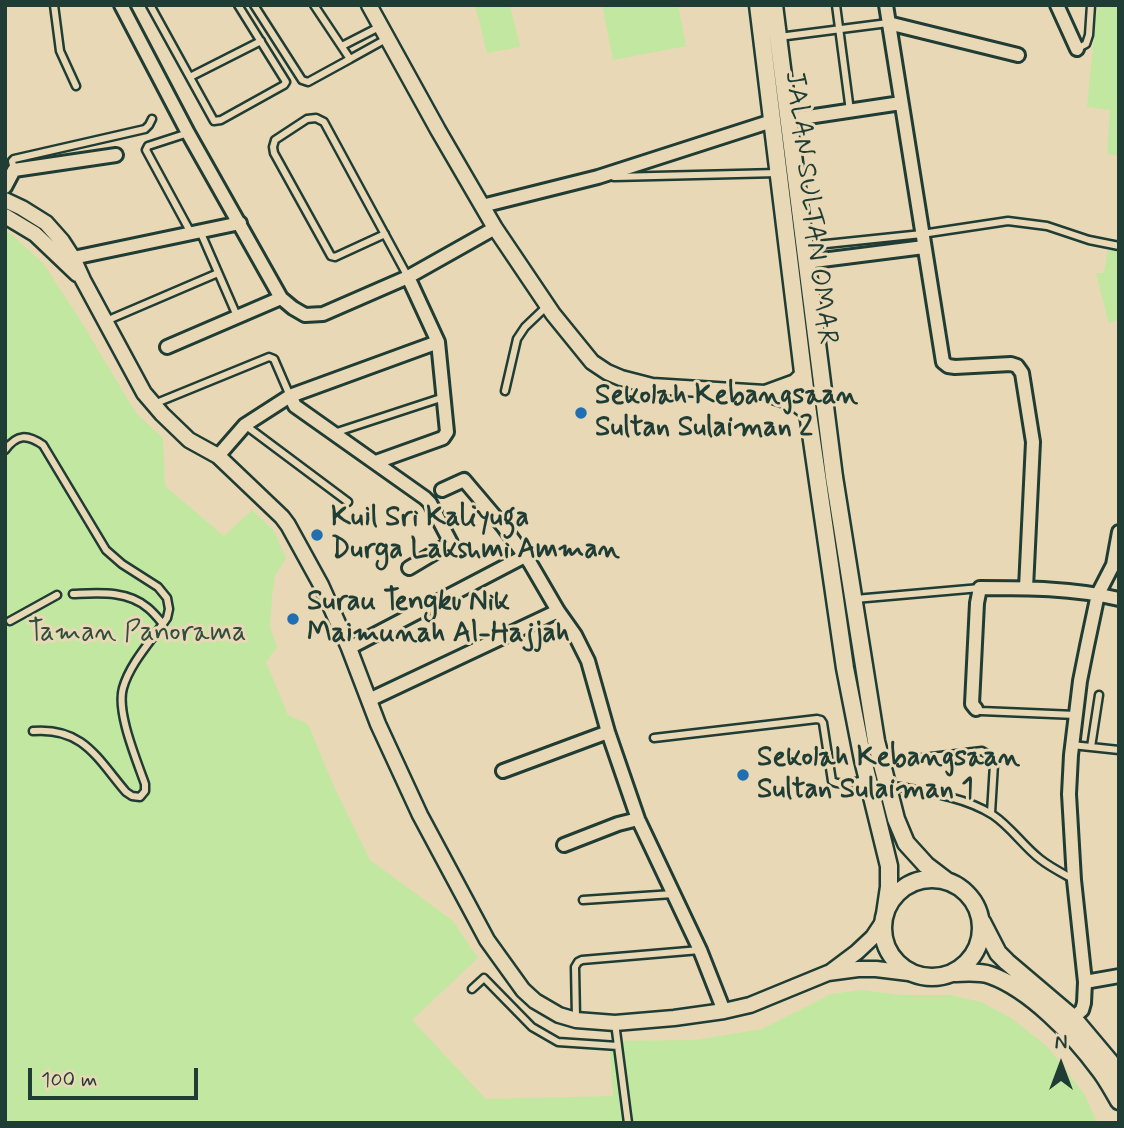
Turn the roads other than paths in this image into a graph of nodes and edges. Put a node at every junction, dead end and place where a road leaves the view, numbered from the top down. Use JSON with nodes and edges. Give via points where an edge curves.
{"nodes":[{"id":1,"x":54,"y":5,"type":"edge"},
{"id":2,"x":121,"y":5,"type":"edge"},
{"id":3,"x":150,"y":5,"type":"edge"},
{"id":4,"x":238,"y":5,"type":"edge"},
{"id":5,"x":254,"y":5,"type":"edge"},
{"id":6,"x":314,"y":5,"type":"edge"},
{"id":7,"x":369,"y":5,"type":"edge"},
{"id":8,"x":758,"y":5,"type":"edge"},
{"id":9,"x":774,"y":5,"type":"edge"},
{"id":10,"x":836,"y":5,"type":"edge"},
{"id":11,"x":886,"y":5,"type":"edge"},
{"id":12,"x":1057,"y":5,"type":"edge"},
{"id":13,"x":1091,"y":5,"type":"edge"},
{"id":14,"x":888,"y":23,"type":"junction"},
{"id":15,"x":839,"y":29,"type":"junction"},
{"id":16,"x":384,"y":32,"type":"junction"},
{"id":17,"x":778,"y":37,"type":"junction"},
{"id":18,"x":261,"y":41,"type":"junction"},
{"id":19,"x":342,"y":46,"type":"junction"},
{"id":20,"x":1077,"y":49,"type":"joint"},
{"id":21,"x":1018,"y":55,"type":"dead end"},
{"id":22,"x":350,"y":59,"type":"junction"},
{"id":23,"x":190,"y":77,"type":"junction"},
{"id":24,"x":76,"y":86,"type":"dead end"},
{"id":25,"x":901,"y":103,"type":"junction"},
{"id":26,"x":850,"y":111,"type":"junction"},
{"id":27,"x":152,"y":118,"type":"dead end"},
{"id":28,"x":780,"y":120,"type":"junction"},
{"id":29,"x":188,"y":133,"type":"junction"},
{"id":30,"x":116,"y":155,"type":"dead end"},
{"id":31,"x":14,"y":170,"type":"junction"},
{"id":32,"x":778,"y":173,"type":"junction"},
{"id":33,"x":598,"y":177,"type":"junction"},
{"id":34,"x":5,"y":187,"type":"edge"},
{"id":35,"x":5,"y":200,"type":"edge"},
{"id":36,"x":482,"y":206,"type":"junction"},
{"id":37,"x":5,"y":216,"type":"edge"},
{"id":38,"x":240,"y":223,"type":"junction"},
{"id":39,"x":495,"y":228,"type":"junction"},
{"id":40,"x":196,"y":232,"type":"junction"},
{"id":41,"x":385,"y":234,"type":"junction"},
{"id":42,"x":923,"y":240,"type":"junction"},
{"id":43,"x":1119,"y":246,"type":"edge"},
{"id":44,"x":805,"y":254,"type":"junction"},
{"id":45,"x":73,"y":258,"type":"junction"},
{"id":46,"x":218,"y":273,"type":"junction"},
{"id":47,"x":408,"y":277,"type":"junction"},
{"id":48,"x":83,"y":280,"type":"junction"},
{"id":49,"x":281,"y":298,"type":"junction"},
{"id":50,"x":547,"y":306,"type":"junction"},
{"id":51,"x":237,"y":317,"type":"junction"},
{"id":52,"x":106,"y":321,"type":"junction"},
{"id":53,"x":438,"y":342,"type":"junction"},
{"id":54,"x":167,"y":347,"type":"dead end"},
{"id":55,"x":803,"y":374,"type":"junction"},
{"id":56,"x":505,"y":391,"type":"dead end"},
{"id":57,"x":765,"y":393,"type":"junction"},
{"id":58,"x":290,"y":396,"type":"junction"},
{"id":59,"x":444,"y":397,"type":"junction"},
{"id":60,"x":154,"y":404,"type":"junction"},
{"id":61,"x":808,"y":412,"type":"junction"},
{"id":62,"x":245,"y":425,"type":"junction"},
{"id":63,"x":334,"y":433,"type":"junction"},
{"id":64,"x":5,"y":450,"type":"edge"},
{"id":65,"x":218,"y":456,"type":"junction"},
{"id":66,"x":376,"y":462,"type":"junction"},
{"id":67,"x":442,"y":490,"type":"dead end"},
{"id":68,"x":348,"y":502,"type":"dead end"},
{"id":69,"x":1119,"y":532,"type":"edge"},
{"id":70,"x":525,"y":556,"type":"junction"},
{"id":71,"x":409,"y":568,"type":"dead end"},
{"id":72,"x":980,"y":588,"type":"junction"},
{"id":73,"x":1026,"y":588,"type":"junction"},
{"id":74,"x":73,"y":594,"type":"dead end"},
{"id":75,"x":1098,"y":594,"type":"junction"},
{"id":76,"x":57,"y":595,"type":"dead end"},
{"id":77,"x":1119,"y":598,"type":"edge"},
{"id":78,"x":853,"y":599,"type":"junction"},
{"id":79,"x":558,"y":611,"type":"junction"},
{"id":80,"x":10,"y":621,"type":"dead end"},
{"id":81,"x":163,"y":624,"type":"junction"},
{"id":82,"x":349,"y":648,"type":"junction"},
{"id":83,"x":1099,"y":695,"type":"dead end"},
{"id":84,"x":369,"y":700,"type":"junction"},
{"id":85,"x":976,"y":709,"type":"joint"},
{"id":86,"x":1076,"y":715,"type":"junction"},
{"id":87,"x":33,"y":731,"type":"dead end"},
{"id":88,"x":608,"y":732,"type":"junction"},
{"id":89,"x":654,"y":738,"type":"dead end"},
{"id":90,"x":1072,"y":745,"type":"junction"},
{"id":91,"x":1091,"y":747,"type":"junction"},
{"id":92,"x":1119,"y":750,"type":"edge"},
{"id":93,"x":881,"y":763,"type":"junction"},
{"id":94,"x":503,"y":771,"type":"dead end"},
{"id":95,"x":868,"y":780,"type":"junction"},
{"id":96,"x":886,"y":785,"type":"junction"},
{"id":97,"x":991,"y":813,"type":"junction"},
{"id":98,"x":638,"y":819,"type":"junction"},
{"id":99,"x":564,"y":845,"type":"dead end"},
{"id":100,"x":1074,"y":880,"type":"junction"},
{"id":101,"x":947,"y":881,"type":"junction"},
{"id":102,"x":673,"y":894,"type":"junction"},
{"id":103,"x":583,"y":900,"type":"dead end"},
{"id":104,"x":980,"y":916,"type":"junction"},
{"id":105,"x":884,"y":918,"type":"junction"},
{"id":106,"x":700,"y":950,"type":"junction"},
{"id":107,"x":828,"y":974,"type":"junction"},
{"id":108,"x":917,"y":974,"type":"junction"},
{"id":109,"x":950,"y":974,"type":"junction"},
{"id":110,"x":1119,"y":976,"type":"edge"},
{"id":111,"x":1085,"y":982,"type":"junction"},
{"id":112,"x":472,"y":989,"type":"dead end"},
{"id":113,"x":724,"y":1011,"type":"junction"},
{"id":114,"x":1073,"y":1018,"type":"junction"},
{"id":115,"x":576,"y":1020,"type":"junction"},
{"id":116,"x":615,"y":1023,"type":"junction"},
{"id":117,"x":618,"y":1046,"type":"junction"},
{"id":118,"x":1118,"y":1074,"type":"edge"},
{"id":119,"x":1119,"y":1101,"type":"edge"},
{"id":120,"x":628,"y":1123,"type":"edge"}],
"edges":[{"from":1,"to":24,"type":"lane","via":[[60,51]]},
{"from":2,"to":29,"type":"street"},
{"from":3,"to":23,"type":"lane"},
{"from":4,"to":18,"type":"lane"},
{"from":5,"to":22,"type":"lane","via":[[302,80],[308,82]]},
{"from":6,"to":19,"type":"lane"},
{"from":7,"to":16,"type":"street"},
{"from":8,"to":28,"type":"main road","name":"JALAN SULTAN OMAR"},
{"from":9,"to":17,"type":"main road"},
{"from":10,"to":15,"type":"lane"},
{"from":11,"to":14,"type":"street"},
{"from":12,"to":20,"type":"street"},
{"from":13,"to":20,"type":"lane","via":[[1089,35],[1086,44]]},
{"from":14,"to":15,"type":"lane"},
{"from":14,"to":21,"type":"street"},
{"from":14,"to":25,"type":"street"},
{"from":15,"to":17,"type":"lane"},
{"from":15,"to":26,"type":"lane"},
{"from":16,"to":19,"type":"lane"},
{"from":16,"to":22,"type":"lane"},
{"from":16,"to":36,"type":"street"},
{"from":17,"to":28,"type":"main road"},
{"from":18,"to":23,"type":"lane"},
{"from":18,"to":23,"type":"lane","via":[[286,82],[221,120],[214,121]]},
{"from":19,"to":22,"type":"lane"},
{"from":25,"to":26,"type":"street"},
{"from":25,"to":42,"type":"street"},
{"from":26,"to":28,"type":"street"},
{"from":27,"to":31,"type":"lane","via":[[145,129],[14,159]]},
{"from":28,"to":32,"type":"main road","name":"JALAN SULTAN OMAR"},
{"from":28,"to":33,"type":"street"},
{"from":28,"to":44,"type":"main road"},
{"from":29,"to":38,"type":"street"},
{"from":29,"to":40,"type":"lane","via":[[146,150]]},
{"from":30,"to":31,"type":"street"},
{"from":31,"to":34,"type":"street"},
{"from":32,"to":33,"type":"lane"},
{"from":32,"to":55,"type":"main road","name":"JALAN SULTAN OMAR"},
{"from":33,"to":36,"type":"street"},
{"from":35,"to":45,"type":"street","via":[[46,223]]},
{"from":36,"to":39,"type":"street"},
{"from":37,"to":48,"type":"street","via":[[34,234]]},
{"from":38,"to":40,"type":"street"},
{"from":38,"to":49,"type":"street"},
{"from":39,"to":47,"type":"street"},
{"from":39,"to":50,"type":"street"},
{"from":40,"to":45,"type":"street"},
{"from":40,"to":46,"type":"lane"},
{"from":41,"to":41,"type":"lane","via":[[324,121],[307,119],[275,140],[274,153],[331,256]]},
{"from":41,"to":47,"type":"lane"},
{"from":42,"to":43,"type":"lane","via":[[1008,221],[1047,226]]},
{"from":42,"to":44,"type":"street"},
{"from":42,"to":73,"type":"street","via":[[943,362],[955,367],[1011,364],[1022,373],[1033,442]]},
{"from":44,"to":78,"type":"main road"},
{"from":45,"to":48,"type":"street"},
{"from":46,"to":51,"type":"lane"},
{"from":46,"to":52,"type":"lane"},
{"from":47,"to":49,"type":"street","via":[[323,314],[305,315]]},
{"from":47,"to":53,"type":"street"},
{"from":48,"to":52,"type":"street"},
{"from":49,"to":51,"type":"street"},
{"from":50,"to":56,"type":"lane","via":[[517,339]]},
{"from":50,"to":57,"type":"street","via":[[592,362],[621,378],[652,386]]},
{"from":51,"to":54,"type":"street"},
{"from":52,"to":60,"type":"street"},
{"from":53,"to":58,"type":"street"},
{"from":53,"to":59,"type":"street"},
{"from":55,"to":57,"type":"street","via":[[795,382]]},
{"from":55,"to":61,"type":"main road","name":"JALAN SULTAN OMAR"},
{"from":57,"to":61,"type":"street"},
{"from":58,"to":60,"type":"lane","via":[[269,357]]},
{"from":58,"to":62,"type":"street"},
{"from":58,"to":63,"type":"street","via":[[295,406]]},
{"from":59,"to":63,"type":"lane"},
{"from":59,"to":66,"type":"street","via":[[447,435]]},
{"from":60,"to":65,"type":"street","via":[[189,440]]},
{"from":61,"to":95,"type":"main road","name":"JALAN SULTAN OMAR","via":[[845,668]]},
{"from":62,"to":65,"type":"street"},
{"from":62,"to":68,"type":"lane"},
{"from":63,"to":66,"type":"street"},
{"from":64,"to":81,"type":"lane","via":[[22,437],[43,445],[106,550],[167,598],[169,609]]},
{"from":65,"to":82,"type":"street","via":[[288,525]]},
{"from":66,"to":71,"type":"street","via":[[425,498],[450,540],[448,546]]},
{"from":67,"to":70,"type":"street","via":[[464,480]]},
{"from":69,"to":75,"type":"street","via":[[1113,565]]},
{"from":70,"to":79,"type":"street"},
{"from":70,"to":82,"type":"street"},
{"from":72,"to":73,"type":"street"},
{"from":72,"to":78,"type":"lane"},
{"from":72,"to":85,"type":"street","via":[[972,704]]},
{"from":73,"to":75,"type":"street"},
{"from":74,"to":81,"type":"lane","via":[[110,593],[131,598]]},
{"from":75,"to":77,"type":"street"},
{"from":75,"to":86,"type":"street"},
{"from":76,"to":80,"type":"lane"},
{"from":78,"to":93,"type":"main road"},
{"from":79,"to":84,"type":"street"},
{"from":79,"to":88,"type":"street","via":[[588,661]]},
{"from":81,"to":87,"type":"lane","via":[[135,663],[121,698],[145,784],[140,797],[126,792],[86,745],[70,735]]},
{"from":82,"to":84,"type":"street"},
{"from":83,"to":91,"type":"lane"},
{"from":84,"to":115,"type":"street","via":[[420,816],[493,949],[534,1001]]},
{"from":85,"to":86,"type":"lane"},
{"from":86,"to":90,"type":"street"},
{"from":88,"to":94,"type":"street"},
{"from":88,"to":98,"type":"street"},
{"from":89,"to":95,"type":"lane","via":[[817,719],[823,723],[832,781]]},
{"from":90,"to":91,"type":"lane"},
{"from":90,"to":100,"type":"street","via":[[1069,794]]},
{"from":91,"to":92,"type":"lane"},
{"from":93,"to":96,"type":"main road"},
{"from":93,"to":97,"type":"lane","via":[[982,751],[994,764]]},
{"from":95,"to":105,"type":"main road","name":"JALAN SULTAN OMAR","via":[[889,866]]},
{"from":96,"to":97,"type":"lane","via":[[965,802]]},
{"from":96,"to":101,"type":"main road","via":[[906,843]]},
{"from":97,"to":100,"type":"lane","via":[[1042,861]]},
{"from":98,"to":99,"type":"street"},
{"from":98,"to":102,"type":"street"},
{"from":100,"to":111,"type":"street"},
{"from":101,"to":104,"type":"main road","via":[[964,891]]},
{"from":101,"to":105,"type":"main road","via":[[931,879],[902,889],[891,900]]},
{"from":102,"to":103,"type":"lane"},
{"from":102,"to":106,"type":"street"},
{"from":104,"to":109,"type":"main road","via":[[975,951]]},
{"from":104,"to":114,"type":"main road","via":[[998,953]]},
{"from":105,"to":107,"type":"street","via":[[873,937]]},
{"from":105,"to":108,"type":"main road","via":[[890,954]]},
{"from":106,"to":113,"type":"street"},
{"from":106,"to":115,"type":"lane","via":[[578,962]]},
{"from":107,"to":108,"type":"street","via":[[876,969]]},
{"from":107,"to":113,"type":"street"},
{"from":108,"to":109,"type":"main road"},
{"from":109,"to":119,"type":"main road","via":[[987,974],[1044,1009],[1101,1071]]},
{"from":110,"to":111,"type":"street"},
{"from":111,"to":114,"type":"street","via":[[1082,1010]]},
{"from":112,"to":117,"type":"lane","via":[[484,978],[532,1027],[558,1042]]},
{"from":113,"to":116,"type":"street"},
{"from":114,"to":118,"type":"main road"},
{"from":115,"to":116,"type":"street"},
{"from":116,"to":117,"type":"lane"},
{"from":117,"to":120,"type":"lane"}]}
